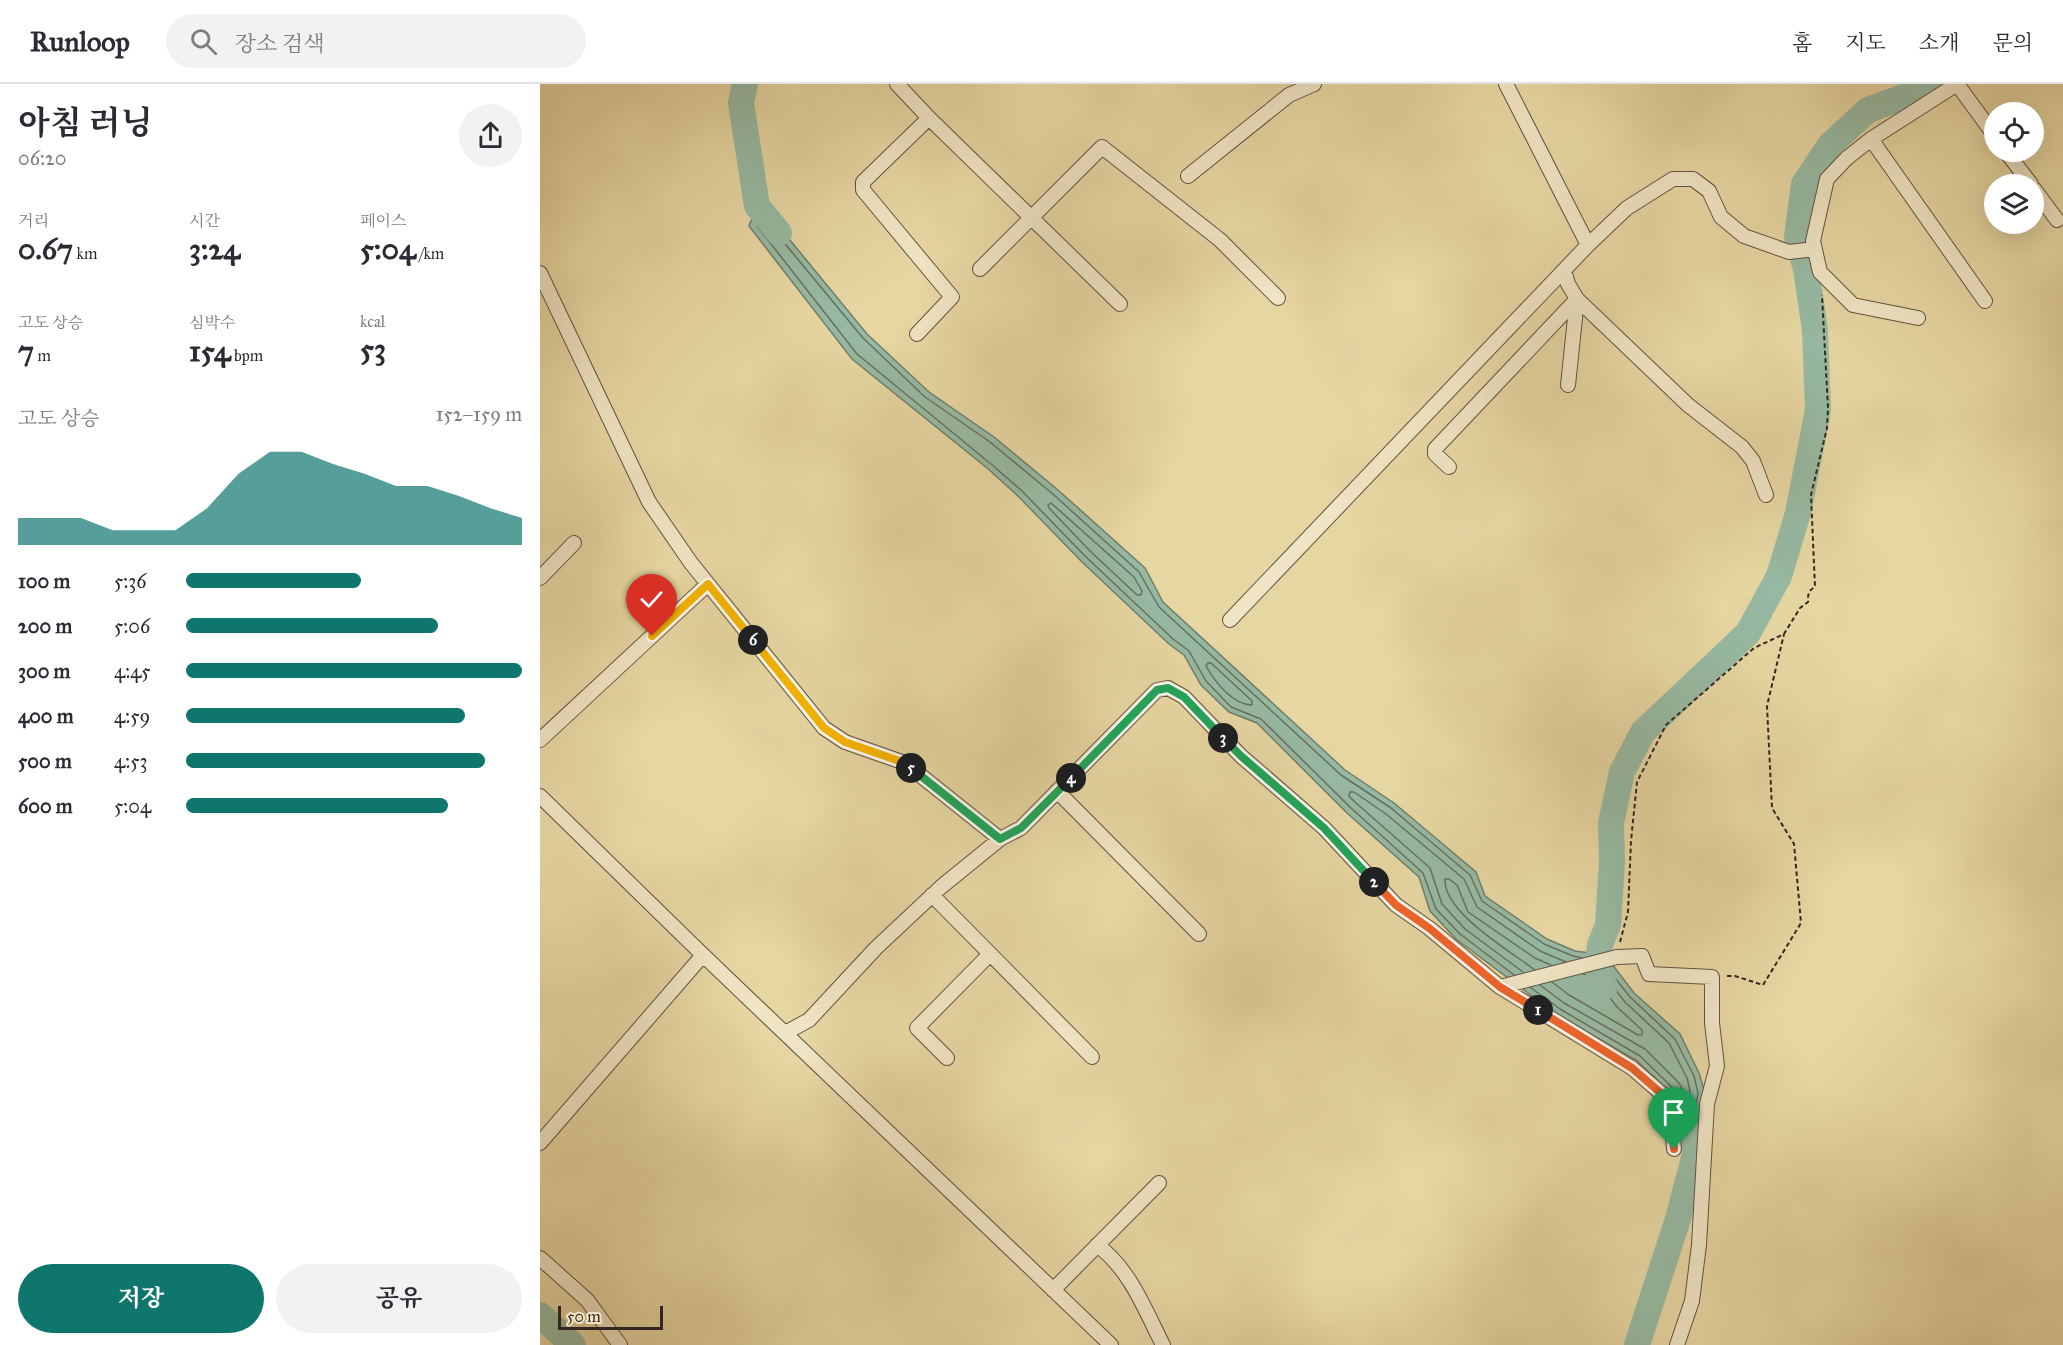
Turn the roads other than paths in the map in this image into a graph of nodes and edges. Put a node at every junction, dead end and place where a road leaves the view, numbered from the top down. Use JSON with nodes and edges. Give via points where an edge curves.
{"nodes":[{"id":1,"x":897,"y":84,"type":"edge"},
{"id":2,"x":1314,"y":84,"type":"edge"},
{"id":3,"x":1506,"y":84,"type":"edge"},
{"id":4,"x":1957,"y":84,"type":"edge"},
{"id":5,"x":929,"y":118,"type":"junction"},
{"id":6,"x":1984,"y":121,"type":"edge"},
{"id":7,"x":1871,"y":139,"type":"junction"},
{"id":8,"x":1188,"y":176,"type":"dead end"},
{"id":9,"x":2044,"y":202,"type":"edge"},
{"id":10,"x":1031,"y":218,"type":"junction"},
{"id":11,"x":2057,"y":220,"type":"dead end"},
{"id":12,"x":1588,"y":245,"type":"junction"},
{"id":13,"x":1812,"y":250,"type":"junction"},
{"id":14,"x":980,"y":269,"type":"dead end"},
{"id":15,"x":1563,"y":270,"type":"junction"},
{"id":16,"x":540,"y":273,"type":"edge"},
{"id":17,"x":1278,"y":298,"type":"dead end"},
{"id":18,"x":1578,"y":299,"type":"junction"},
{"id":19,"x":1985,"y":301,"type":"dead end"},
{"id":20,"x":1120,"y":304,"type":"dead end"},
{"id":21,"x":1918,"y":318,"type":"dead end"},
{"id":22,"x":917,"y":334,"type":"dead end"},
{"id":23,"x":1568,"y":385,"type":"dead end"},
{"id":24,"x":1449,"y":467,"type":"dead end"},
{"id":25,"x":1766,"y":495,"type":"dead end"},
{"id":26,"x":574,"y":543,"type":"dead end"},
{"id":27,"x":540,"y":578,"type":"edge"},
{"id":28,"x":708,"y":584,"type":"junction"},
{"id":29,"x":1230,"y":620,"type":"dead end"},
{"id":30,"x":540,"y":740,"type":"edge"},
{"id":31,"x":1057,"y":791,"type":"junction"},
{"id":32,"x":540,"y":796,"type":"edge"},
{"id":33,"x":1000,"y":839,"type":"junction"},
{"id":34,"x":932,"y":895,"type":"junction"},
{"id":35,"x":1199,"y":934,"type":"dead end"},
{"id":36,"x":990,"y":954,"type":"junction"},
{"id":37,"x":703,"y":955,"type":"junction"},
{"id":38,"x":1506,"y":985,"type":"junction"},
{"id":39,"x":785,"y":1033,"type":"junction"},
{"id":40,"x":1092,"y":1057,"type":"dead end"},
{"id":41,"x":947,"y":1058,"type":"dead end"},
{"id":42,"x":540,"y":1143,"type":"edge"},
{"id":43,"x":1674,"y":1149,"type":"dead end"},
{"id":44,"x":1159,"y":1183,"type":"dead end"},
{"id":45,"x":1097,"y":1245,"type":"junction"},
{"id":46,"x":540,"y":1258,"type":"edge"},
{"id":47,"x":1053,"y":1290,"type":"junction"},
{"id":48,"x":620,"y":1345,"type":"edge"},
{"id":49,"x":1111,"y":1345,"type":"edge"},
{"id":50,"x":1163,"y":1345,"type":"edge"},
{"id":51,"x":1677,"y":1345,"type":"edge"}],
"edges":[{"from":1,"to":5,"type":"street"},
{"from":2,"to":8,"type":"street","via":[[1289,95]]},
{"from":3,"to":12,"type":"street"},
{"from":4,"to":6,"type":"street"},
{"from":4,"to":7,"type":"street"},
{"from":5,"to":10,"type":"street"},
{"from":5,"to":22,"type":"street","via":[[863,182],[863,190],[952,297]]},
{"from":7,"to":13,"type":"street","via":[[1827,179]]},
{"from":7,"to":19,"type":"street"},
{"from":9,"to":11,"type":"street"},
{"from":10,"to":14,"type":"street"},
{"from":10,"to":17,"type":"street","via":[[1102,147],[1220,240]]},
{"from":10,"to":20,"type":"street"},
{"from":12,"to":13,"type":"street","via":[[1627,208],[1673,179],[1693,179],[1709,191],[1721,217],[1744,236],[1789,252]]},
{"from":12,"to":15,"type":"street"},
{"from":13,"to":21,"type":"street","via":[[1820,272],[1853,305]]},
{"from":15,"to":18,"type":"street"},
{"from":15,"to":29,"type":"street"},
{"from":16,"to":28,"type":"street","via":[[649,502]]},
{"from":18,"to":23,"type":"street"},
{"from":18,"to":24,"type":"street","via":[[1435,449],[1435,454]]},
{"from":18,"to":25,"type":"street","via":[[1688,405],[1742,447],[1753,460]]},
{"from":26,"to":27,"type":"street"},
{"from":28,"to":30,"type":"street"},
{"from":28,"to":33,"type":"street","via":[[824,728],[845,742],[905,763]]},
{"from":31,"to":33,"type":"street","via":[[1021,828]]},
{"from":31,"to":35,"type":"street"},
{"from":31,"to":38,"type":"street","via":[[1157,690],[1168,688],[1184,697],[1241,756],[1324,828],[1396,905]]},
{"from":32,"to":37,"type":"street"},
{"from":33,"to":34,"type":"street"},
{"from":34,"to":36,"type":"street"},
{"from":34,"to":39,"type":"street","via":[[809,1020]]},
{"from":36,"to":40,"type":"street"},
{"from":36,"to":41,"type":"street","via":[[917,1028]]},
{"from":37,"to":39,"type":"street"},
{"from":37,"to":42,"type":"street"},
{"from":38,"to":43,"type":"street","via":[[1632,1068],[1670,1101]]},
{"from":38,"to":51,"type":"street","via":[[1616,957],[1642,956],[1649,974],[1712,977],[1717,1066],[1707,1104],[1692,1301]]},
{"from":39,"to":47,"type":"street"},
{"from":44,"to":45,"type":"street"},
{"from":45,"to":47,"type":"street"},
{"from":45,"to":50,"type":"street","via":[[1111,1255],[1127,1277]]},
{"from":46,"to":48,"type":"street","via":[[587,1300]]},
{"from":47,"to":49,"type":"street"}]}
